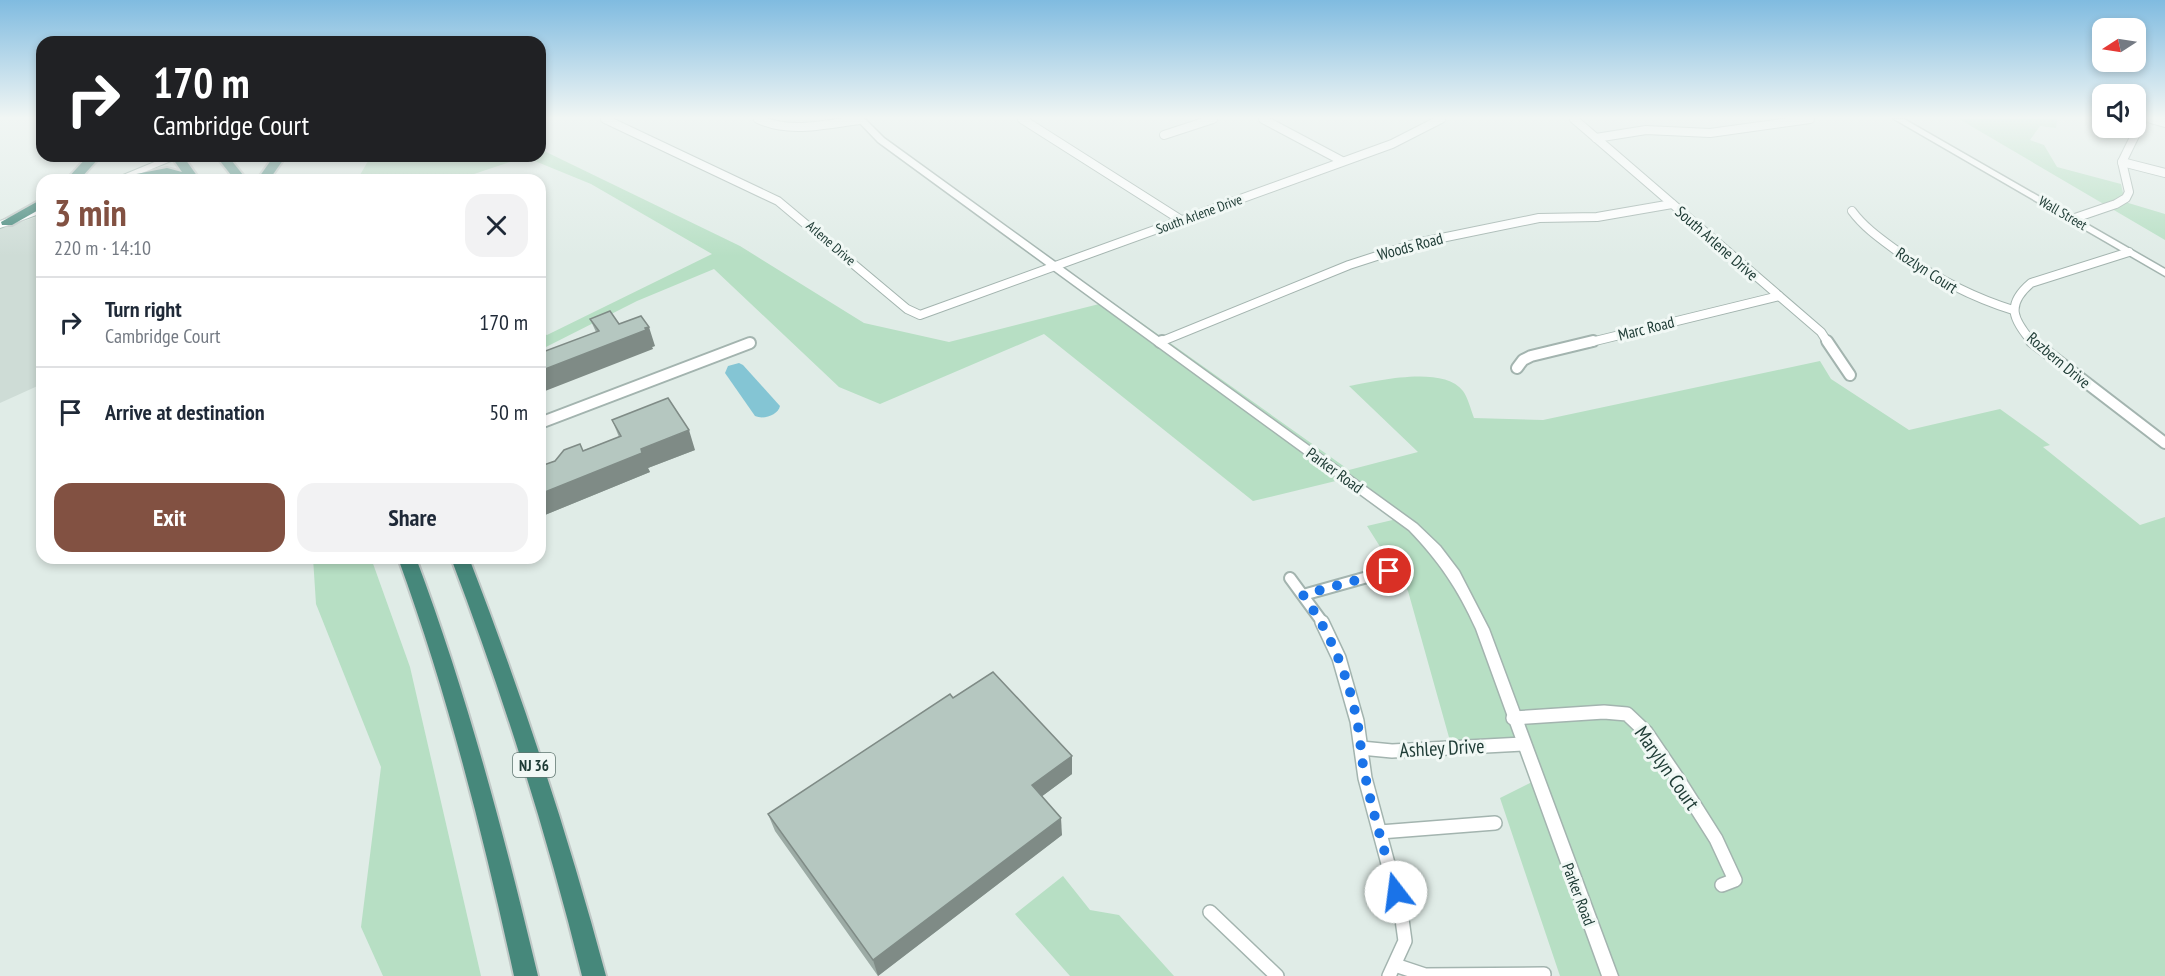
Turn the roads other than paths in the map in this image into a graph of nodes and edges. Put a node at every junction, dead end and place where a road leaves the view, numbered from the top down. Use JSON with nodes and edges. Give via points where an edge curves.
{"nodes":[{"id":1,"x":155,"y":165,"type":"edge"},
{"id":2,"x":701,"y":165,"type":"edge"},
{"id":3,"x":915,"y":165,"type":"edge"},
{"id":4,"x":1094,"y":165,"type":"edge"},
{"id":5,"x":1335,"y":165,"type":"edge"},
{"id":6,"x":1627,"y":165,"type":"edge"},
{"id":7,"x":1977,"y":165,"type":"edge"},
{"id":8,"x":2123,"y":165,"type":"edge"},
{"id":9,"x":2132,"y":165,"type":"edge"},
{"id":10,"x":2165,"y":173,"type":"edge"},
{"id":11,"x":131,"y":174,"type":"edge"},
{"id":12,"x":157,"y":174,"type":"edge"},
{"id":13,"x":174,"y":174,"type":"edge"},
{"id":14,"x":1672,"y":204,"type":"junction"},
{"id":15,"x":36,"y":206,"type":"edge"},
{"id":16,"x":36,"y":210,"type":"edge"},
{"id":17,"x":1852,"y":211,"type":"dead end"},
{"id":18,"x":2072,"y":219,"type":"junction"},
{"id":19,"x":1181,"y":220,"type":"junction"},
{"id":20,"x":4,"y":223,"type":"edge"},
{"id":21,"x":2130,"y":252,"type":"junction"},
{"id":22,"x":1055,"y":266,"type":"junction"},
{"id":23,"x":2165,"y":273,"type":"edge"},
{"id":24,"x":1779,"y":296,"type":"junction"},
{"id":25,"x":2013,"y":310,"type":"junction"},
{"id":26,"x":1160,"y":342,"type":"junction"},
{"id":27,"x":750,"y":343,"type":"dead end"},
{"id":28,"x":1517,"y":368,"type":"dead end"},
{"id":29,"x":1850,"y":375,"type":"dead end"},
{"id":30,"x":546,"y":421,"type":"edge"},
{"id":31,"x":2165,"y":443,"type":"edge"},
{"id":32,"x":409,"y":564,"type":"edge"},
{"id":33,"x":462,"y":564,"type":"edge"},
{"id":34,"x":1389,"y":571,"type":"dead end"},
{"id":35,"x":1290,"y":578,"type":"dead end"},
{"id":36,"x":1303,"y":595,"type":"junction"},
{"id":37,"x":1514,"y":717,"type":"junction"},
{"id":38,"x":1523,"y":744,"type":"junction"},
{"id":39,"x":1361,"y":748,"type":"junction"},
{"id":40,"x":1495,"y":823,"type":"dead end"},
{"id":41,"x":1380,"y":832,"type":"junction"},
{"id":42,"x":1722,"y":885,"type":"dead end"},
{"id":43,"x":1210,"y":912,"type":"dead end"},
{"id":44,"x":1392,"y":971,"type":"edge"},
{"id":45,"x":1544,"y":974,"type":"dead end"},
{"id":46,"x":526,"y":976,"type":"edge"},
{"id":47,"x":594,"y":976,"type":"edge"},
{"id":48,"x":1277,"y":976,"type":"edge"},
{"id":49,"x":1610,"y":976,"type":"edge"}],
"edges":[{"from":1,"to":11,"type":"main road"},
{"from":2,"to":22,"type":"street","name":"Arlene Drive","via":[[778,201],[914,314],[933,312]]},
{"from":3,"to":22,"type":"street","name":"Parker Road"},
{"from":4,"to":19,"type":"street"},
{"from":5,"to":19,"type":"street","name":"South Arlene Drive"},
{"from":6,"to":14,"type":"street","name":"South Arlene Drive"},
{"from":7,"to":18,"type":"street","name":"Wall Street"},
{"from":8,"to":18,"type":"street","via":[[2126,198]]},
{"from":9,"to":10,"type":"street"},
{"from":12,"to":13,"type":"highway"},
{"from":14,"to":24,"type":"street","name":"South Arlene Drive"},
{"from":14,"to":26,"type":"street","name":"Woods Road","via":[[1597,218],[1539,218],[1417,243],[1349,265]]},
{"from":15,"to":20,"type":"highway"},
{"from":16,"to":20,"type":"main road"},
{"from":17,"to":25,"type":"street","name":"Rozlyn Court","via":[[1865,227],[1937,280],[1978,300]]},
{"from":18,"to":21,"type":"street","name":"Wall Street"},
{"from":19,"to":22,"type":"street","name":"South Arlene Drive"},
{"from":21,"to":23,"type":"street","name":"Wall Street"},
{"from":21,"to":25,"type":"street","via":[[2031,283],[2016,297]]},
{"from":22,"to":26,"type":"street","name":"Parker Road"},
{"from":24,"to":28,"type":"street","name":"Marc Road","via":[[1531,356]]},
{"from":24,"to":29,"type":"street","name":"South Arlene Drive","via":[[1824,336]]},
{"from":25,"to":31,"type":"street","name":"Rozbern Drive","via":[[2025,333],[2042,350]]},
{"from":26,"to":37,"type":"street","name":"Parker Road","via":[[1413,527],[1438,550],[1470,598]]},
{"from":27,"to":30,"type":"street"},
{"from":32,"to":46,"type":"highway","via":[[472,750]]},
{"from":33,"to":47,"type":"highway","number":"NJ 36","via":[[496,650],[547,804]]},
{"from":34,"to":36,"type":"street"},
{"from":35,"to":36,"type":"street"},
{"from":36,"to":39,"type":"street","via":[[1321,620],[1339,658]]},
{"from":37,"to":38,"type":"street","name":"Parker Road"},
{"from":37,"to":42,"type":"street","name":"Marylyn Court","via":[[1627,714],[1646,732],[1716,839],[1735,880]]},
{"from":38,"to":39,"type":"street","name":"Ashley Drive","via":[[1392,751]]},
{"from":38,"to":49,"type":"street","name":"Parker Road"},
{"from":39,"to":41,"type":"street"},
{"from":40,"to":41,"type":"street"},
{"from":41,"to":44,"type":"street","via":[[1405,941]]},
{"from":43,"to":48,"type":"street"},
{"from":44,"to":45,"type":"street","via":[[1425,975]]}]}
